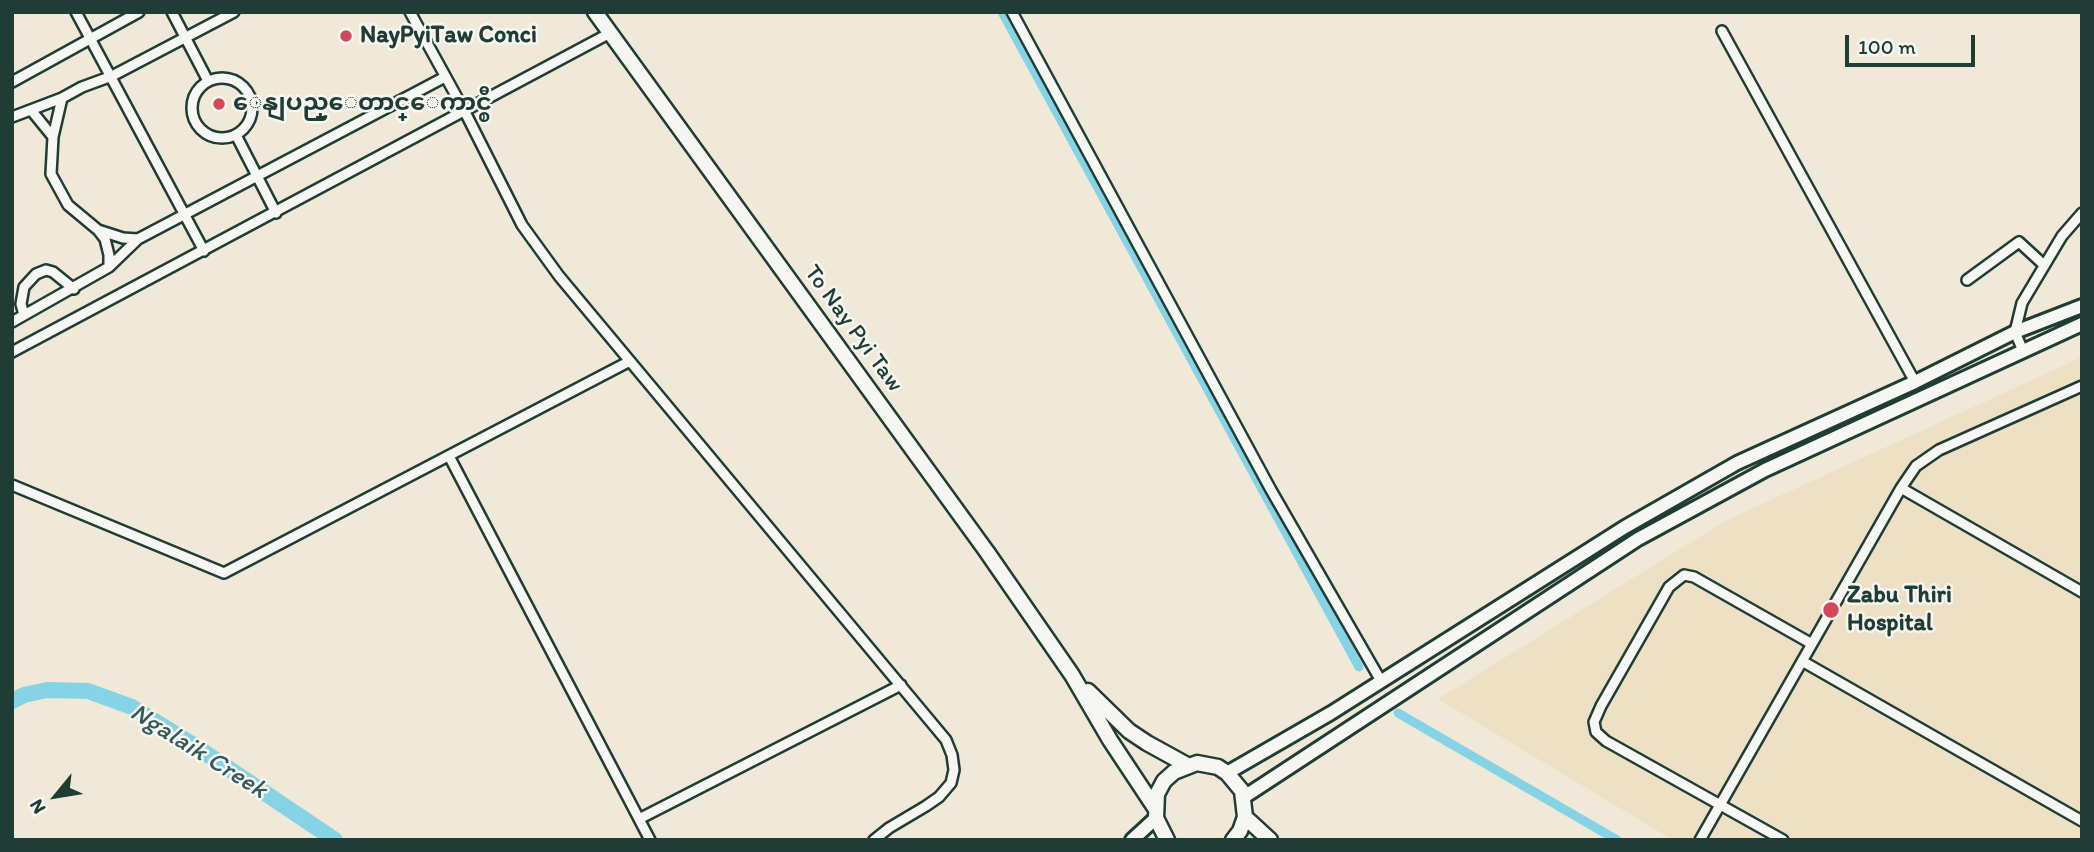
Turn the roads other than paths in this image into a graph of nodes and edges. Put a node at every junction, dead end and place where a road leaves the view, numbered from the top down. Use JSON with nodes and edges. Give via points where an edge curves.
{"nodes":[{"id":1,"x":76,"y":12,"type":"edge"},
{"id":2,"x":139,"y":12,"type":"edge"},
{"id":3,"x":172,"y":12,"type":"edge"},
{"id":4,"x":234,"y":12,"type":"edge"},
{"id":5,"x":410,"y":12,"type":"edge"},
{"id":6,"x":595,"y":12,"type":"edge"},
{"id":7,"x":1012,"y":12,"type":"edge"},
{"id":8,"x":1722,"y":31,"type":"dead end"},
{"id":9,"x":610,"y":33,"type":"junction"},
{"id":10,"x":90,"y":38,"type":"junction"},
{"id":11,"x":186,"y":38,"type":"junction"},
{"id":12,"x":111,"y":76,"type":"junction"},
{"id":13,"x":445,"y":77,"type":"junction"},
{"id":14,"x":208,"y":81,"type":"junction"},
{"id":15,"x":12,"y":82,"type":"edge"},
{"id":16,"x":62,"y":98,"type":"junction"},
{"id":17,"x":31,"y":110,"type":"junction"},
{"id":18,"x":465,"y":112,"type":"junction"},
{"id":19,"x":12,"y":117,"type":"edge"},
{"id":20,"x":236,"y":135,"type":"junction"},
{"id":21,"x":53,"y":137,"type":"junction"},
{"id":22,"x":257,"y":176,"type":"junction"},
{"id":23,"x":276,"y":213,"type":"junction"},
{"id":24,"x":2082,"y":213,"type":"edge"},
{"id":25,"x":184,"y":215,"type":"junction"},
{"id":26,"x":98,"y":230,"type":"junction"},
{"id":27,"x":138,"y":239,"type":"junction"},
{"id":28,"x":204,"y":251,"type":"junction"},
{"id":29,"x":2044,"y":265,"type":"junction"},
{"id":30,"x":109,"y":267,"type":"junction"},
{"id":31,"x":1967,"y":281,"type":"dead end"},
{"id":32,"x":74,"y":289,"type":"junction"},
{"id":33,"x":2082,"y":306,"type":"edge"},
{"id":34,"x":24,"y":315,"type":"junction"},
{"id":35,"x":12,"y":321,"type":"edge"},
{"id":36,"x":2082,"y":324,"type":"edge"},
{"id":37,"x":2015,"y":332,"type":"junction"},
{"id":38,"x":2023,"y":351,"type":"junction"},
{"id":39,"x":12,"y":352,"type":"edge"},
{"id":40,"x":630,"y":360,"type":"junction"},
{"id":41,"x":1915,"y":382,"type":"junction"},
{"id":42,"x":2082,"y":386,"type":"edge"},
{"id":43,"x":2070,"y":392,"type":"junction"},
{"id":44,"x":2082,"y":399,"type":"edge"},
{"id":45,"x":449,"y":456,"type":"junction"},
{"id":46,"x":12,"y":485,"type":"edge"},
{"id":47,"x":1901,"y":488,"type":"junction"},
{"id":48,"x":2082,"y":592,"type":"edge"},
{"id":49,"x":1812,"y":644,"type":"junction"},
{"id":50,"x":1802,"y":661,"type":"junction"},
{"id":51,"x":1072,"y":675,"type":"junction"},
{"id":52,"x":1381,"y":681,"type":"junction"},
{"id":53,"x":901,"y":685,"type":"junction"},
{"id":54,"x":1187,"y":765,"type":"junction"},
{"id":55,"x":1227,"y":773,"type":"junction"},
{"id":56,"x":1244,"y":797,"type":"junction"},
{"id":57,"x":1721,"y":804,"type":"junction"},
{"id":58,"x":1155,"y":813,"type":"junction"},
{"id":59,"x":1245,"y":817,"type":"junction"},
{"id":60,"x":639,"y":819,"type":"junction"},
{"id":61,"x":2082,"y":821,"type":"edge"},
{"id":62,"x":650,"y":840,"type":"edge"},
{"id":63,"x":874,"y":840,"type":"edge"},
{"id":64,"x":1132,"y":840,"type":"edge"},
{"id":65,"x":1167,"y":840,"type":"edge"},
{"id":66,"x":1233,"y":840,"type":"edge"},
{"id":67,"x":1270,"y":840,"type":"edge"},
{"id":68,"x":1700,"y":840,"type":"edge"},
{"id":69,"x":1783,"y":840,"type":"edge"}],
"edges":[{"from":1,"to":10,"type":"street"},
{"from":2,"to":10,"type":"street"},
{"from":3,"to":11,"type":"street"},
{"from":4,"to":11,"type":"street"},
{"from":5,"to":13,"type":"street"},
{"from":6,"to":9,"type":"main road","name":"To Nay Pyi Taw"},
{"from":7,"to":52,"type":"street","via":[[1271,490]]},
{"from":8,"to":41,"type":"street"},
{"from":9,"to":18,"type":"street"},
{"from":9,"to":51,"type":"main road","name":"To Nay Pyi Taw","via":[[988,552]]},
{"from":10,"to":12,"type":"street"},
{"from":10,"to":15,"type":"street"},
{"from":11,"to":12,"type":"street"},
{"from":11,"to":14,"type":"street"},
{"from":12,"to":16,"type":"street"},
{"from":12,"to":25,"type":"street"},
{"from":13,"to":18,"type":"street"},
{"from":13,"to":22,"type":"street"},
{"from":14,"to":20,"type":"street","via":[[230,79],[247,91],[250,120]]},
{"from":14,"to":20,"type":"street","via":[[199,88],[191,107],[198,128],[217,138]]},
{"from":16,"to":17,"type":"street"},
{"from":16,"to":21,"type":"street"},
{"from":17,"to":19,"type":"street"},
{"from":17,"to":21,"type":"street"},
{"from":18,"to":23,"type":"street"},
{"from":18,"to":40,"type":"street","via":[[522,225]]},
{"from":20,"to":22,"type":"street"},
{"from":21,"to":26,"type":"street","via":[[51,174],[68,205]]},
{"from":22,"to":23,"type":"street"},
{"from":22,"to":25,"type":"street"},
{"from":23,"to":28,"type":"street"},
{"from":24,"to":29,"type":"street"},
{"from":25,"to":27,"type":"street"},
{"from":25,"to":28,"type":"street"},
{"from":26,"to":27,"type":"street"},
{"from":26,"to":30,"type":"street","via":[[105,239]]},
{"from":27,"to":30,"type":"street"},
{"from":28,"to":39,"type":"street"},
{"from":29,"to":31,"type":"street","via":[[2019,242]]},
{"from":29,"to":37,"type":"street","via":[[2022,303]]},
{"from":30,"to":32,"type":"street"},
{"from":32,"to":34,"type":"street"},
{"from":32,"to":34,"type":"street","via":[[53,272],[36,274],[24,288]]},
{"from":33,"to":37,"type":"main road"},
{"from":34,"to":35,"type":"street"},
{"from":36,"to":38,"type":"main road"},
{"from":37,"to":38,"type":"street"},
{"from":37,"to":41,"type":"main road"},
{"from":38,"to":56,"type":"main road","via":[[1765,470],[1638,539]]},
{"from":40,"to":45,"type":"street"},
{"from":40,"to":53,"type":"street"},
{"from":41,"to":52,"type":"main road","via":[[1737,463],[1625,527]]},
{"from":42,"to":43,"type":"street"},
{"from":43,"to":44,"type":"street"},
{"from":43,"to":47,"type":"street","via":[[1939,450],[1916,466]]},
{"from":45,"to":46,"type":"street","via":[[224,573]]},
{"from":45,"to":60,"type":"street"},
{"from":47,"to":48,"type":"street"},
{"from":47,"to":49,"type":"street"},
{"from":49,"to":50,"type":"street"},
{"from":49,"to":57,"type":"street","via":[[1684,575],[1669,587],[1601,706],[1594,722],[1600,736]]},
{"from":50,"to":57,"type":"street"},
{"from":50,"to":61,"type":"street"},
{"from":51,"to":54,"type":"main road","via":[[1129,731]]},
{"from":51,"to":58,"type":"main road"},
{"from":52,"to":55,"type":"main road"},
{"from":53,"to":60,"type":"street"},
{"from":53,"to":63,"type":"street","via":[[946,740],[954,770],[951,783],[939,797]]},
{"from":54,"to":55,"type":"main road","via":[[1208,764]]},
{"from":54,"to":58,"type":"main road","via":[[1164,782]]},
{"from":55,"to":56,"type":"main road"},
{"from":56,"to":59,"type":"main road"},
{"from":57,"to":68,"type":"street"},
{"from":57,"to":69,"type":"street"},
{"from":58,"to":64,"type":"main road"},
{"from":58,"to":65,"type":"main road"},
{"from":59,"to":66,"type":"main road"},
{"from":59,"to":67,"type":"main road"},
{"from":60,"to":62,"type":"street"}]}
